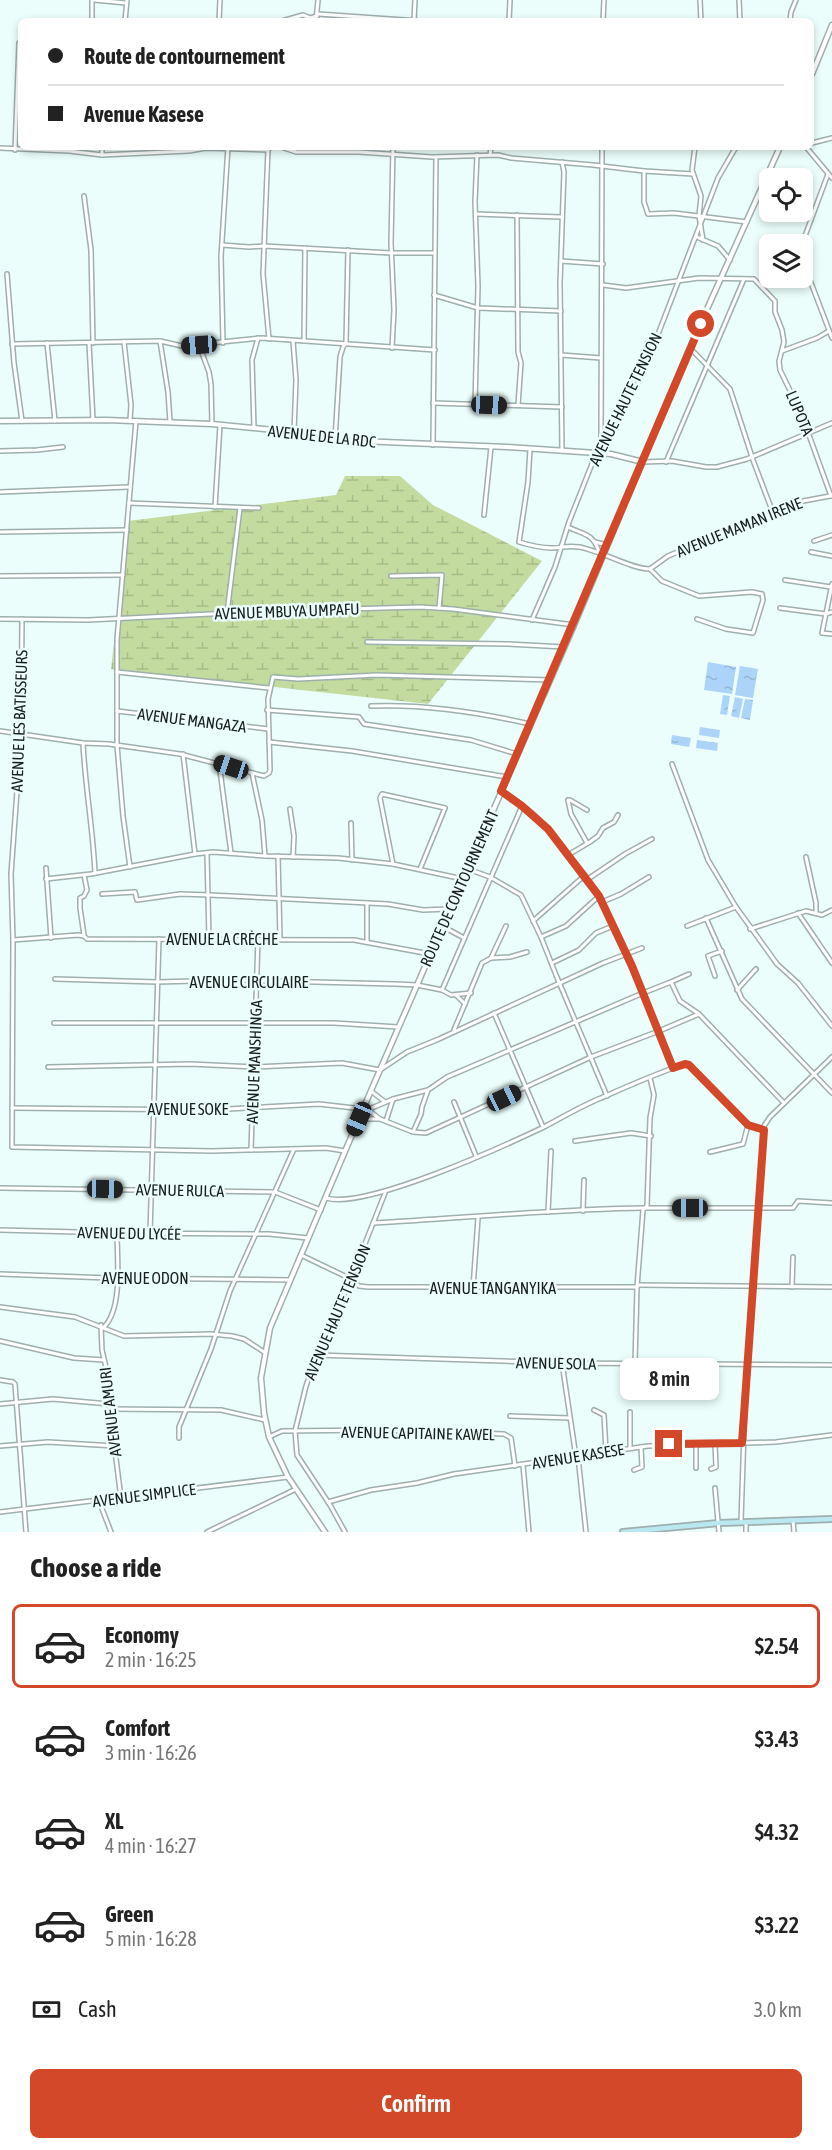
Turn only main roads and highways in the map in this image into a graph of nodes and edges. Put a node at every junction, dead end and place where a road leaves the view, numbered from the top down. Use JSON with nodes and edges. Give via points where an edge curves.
{"nodes":[{"id":1,"x":832,"y":1519,"type":"edge"},
{"id":2,"x":679,"y":1529,"type":"edge"},
{"id":3,"x":623,"y":1532,"type":"edge"}],
"edges":[{"from":1,"to":2,"type":"main road","via":[[743,1521]]},
{"from":2,"to":3,"type":"main road"}]}
